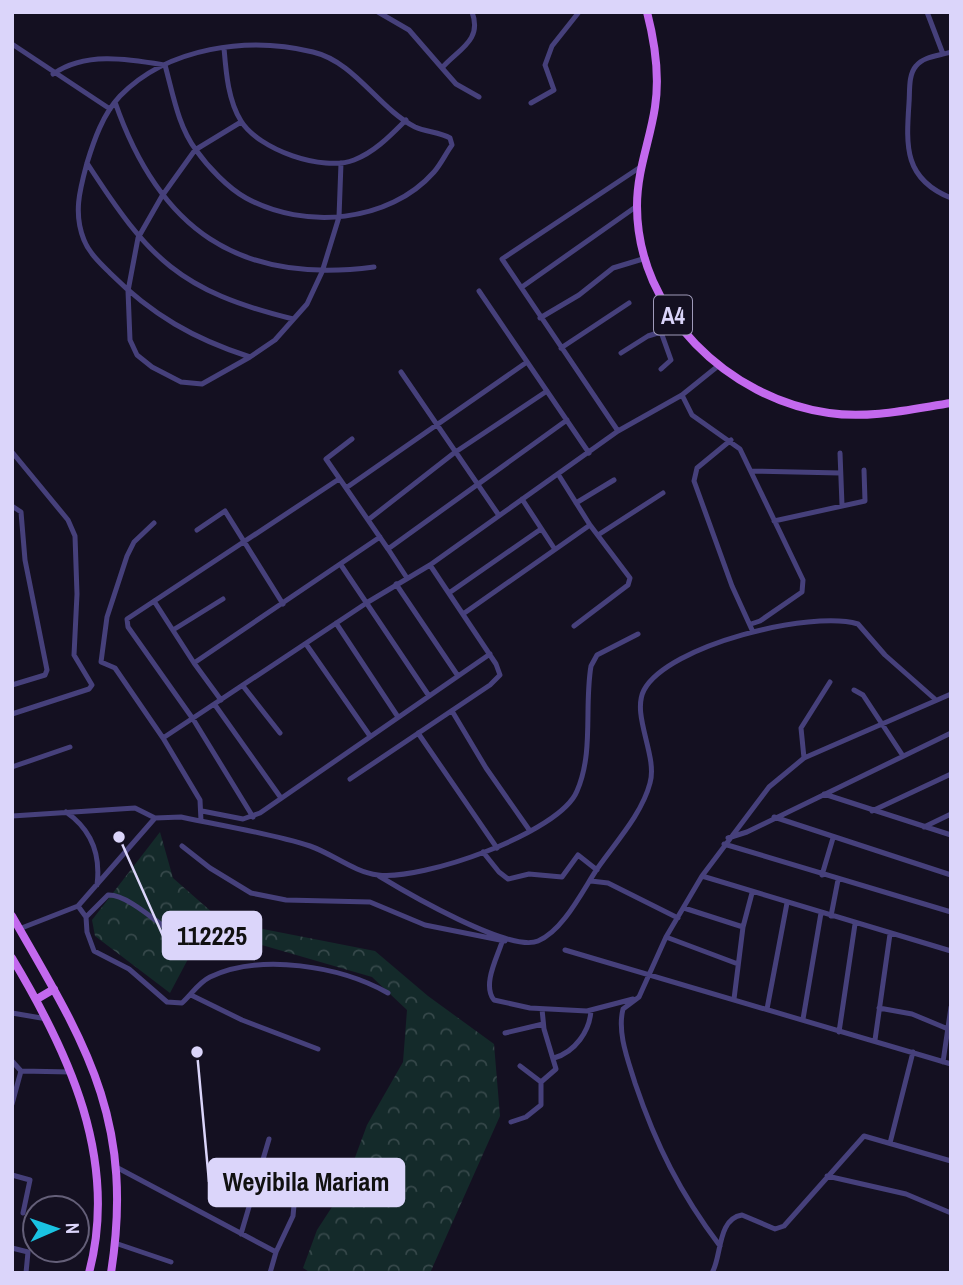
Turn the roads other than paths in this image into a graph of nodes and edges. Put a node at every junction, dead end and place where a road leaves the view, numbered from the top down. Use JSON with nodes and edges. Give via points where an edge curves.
{"nodes":[{"id":1,"x":378,"y":12,"type":"edge"},
{"id":2,"x":472,"y":12,"type":"edge"},
{"id":3,"x":579,"y":12,"type":"edge"},
{"id":4,"x":647,"y":12,"type":"edge"},
{"id":5,"x":927,"y":12,"type":"edge"},
{"id":6,"x":12,"y":44,"type":"edge"},
{"id":7,"x":224,"y":48,"type":"junction"},
{"id":8,"x":951,"y":52,"type":"edge"},
{"id":9,"x":943,"y":54,"type":"junction"},
{"id":10,"x":165,"y":65,"type":"junction"},
{"id":11,"x":442,"y":68,"type":"junction"},
{"id":12,"x":53,"y":74,"type":"junction"},
{"id":13,"x":479,"y":97,"type":"dead end"},
{"id":14,"x":115,"y":102,"type":"junction"},
{"id":15,"x":531,"y":103,"type":"dead end"},
{"id":16,"x":110,"y":109,"type":"junction"},
{"id":17,"x":406,"y":120,"type":"junction"},
{"id":18,"x":242,"y":122,"type":"junction"},
{"id":19,"x":195,"y":150,"type":"junction"},
{"id":20,"x":87,"y":163,"type":"junction"},
{"id":21,"x":341,"y":163,"type":"junction"},
{"id":22,"x":639,"y":168,"type":"junction"},
{"id":23,"x":162,"y":195,"type":"junction"},
{"id":24,"x":951,"y":198,"type":"edge"},
{"id":25,"x":637,"y":206,"type":"junction"},
{"id":26,"x":340,"y":217,"type":"junction"},
{"id":27,"x":138,"y":238,"type":"junction"},
{"id":28,"x":646,"y":258,"type":"junction"},
{"id":29,"x":374,"y":267,"type":"dead end"},
{"id":30,"x":322,"y":272,"type":"junction"},
{"id":31,"x":522,"y":287,"type":"junction"},
{"id":32,"x":128,"y":290,"type":"junction"},
{"id":33,"x":479,"y":290,"type":"dead end"},
{"id":34,"x":629,"y":303,"type":"dead end"},
{"id":35,"x":540,"y":318,"type":"junction"},
{"id":36,"x":293,"y":319,"type":"junction"},
{"id":37,"x":676,"y":320,"type":"junction"},
{"id":38,"x":661,"y":332,"type":"junction"},
{"id":39,"x":561,"y":348,"type":"junction"},
{"id":40,"x":621,"y":353,"type":"dead end"},
{"id":41,"x":250,"y":357,"type":"junction"},
{"id":42,"x":527,"y":362,"type":"junction"},
{"id":43,"x":718,"y":366,"type":"junction"},
{"id":44,"x":661,"y":369,"type":"dead end"},
{"id":45,"x":401,"y":372,"type":"dead end"},
{"id":46,"x":547,"y":391,"type":"junction"},
{"id":47,"x":682,"y":395,"type":"junction"},
{"id":48,"x":951,"y":403,"type":"edge"},
{"id":49,"x":568,"y":420,"type":"junction"},
{"id":50,"x":434,"y":424,"type":"junction"},
{"id":51,"x":618,"y":431,"type":"junction"},
{"id":52,"x":352,"y":439,"type":"dead end"},
{"id":53,"x":732,"y":440,"type":"junction"},
{"id":54,"x":12,"y":452,"type":"edge"},
{"id":55,"x":454,"y":453,"type":"junction"},
{"id":56,"x":589,"y":453,"type":"junction"},
{"id":57,"x":840,"y":453,"type":"dead end"},
{"id":58,"x":864,"y":470,"type":"dead end"},
{"id":59,"x":751,"y":471,"type":"junction"},
{"id":60,"x":840,"y":473,"type":"junction"},
{"id":61,"x":558,"y":474,"type":"junction"},
{"id":62,"x":340,"y":479,"type":"junction"},
{"id":63,"x":614,"y":480,"type":"dead end"},
{"id":64,"x":476,"y":485,"type":"junction"},
{"id":65,"x":346,"y":488,"type":"junction"},
{"id":66,"x":663,"y":493,"type":"dead end"},
{"id":67,"x":522,"y":499,"type":"junction"},
{"id":68,"x":576,"y":503,"type":"junction"},
{"id":69,"x":842,"y":505,"type":"junction"},
{"id":70,"x":12,"y":506,"type":"edge"},
{"id":71,"x":498,"y":514,"type":"junction"},
{"id":72,"x":368,"y":520,"type":"junction"},
{"id":73,"x":774,"y":521,"type":"junction"},
{"id":74,"x":154,"y":523,"type":"dead end"},
{"id":75,"x":590,"y":525,"type":"junction"},
{"id":76,"x":541,"y":529,"type":"junction"},
{"id":77,"x":197,"y":530,"type":"dead end"},
{"id":78,"x":598,"y":535,"type":"junction"},
{"id":79,"x":380,"y":537,"type":"junction"},
{"id":80,"x":245,"y":540,"type":"junction"},
{"id":81,"x":554,"y":548,"type":"junction"},
{"id":82,"x":388,"y":549,"type":"junction"},
{"id":83,"x":341,"y":565,"type":"junction"},
{"id":84,"x":430,"y":565,"type":"junction"},
{"id":85,"x":407,"y":578,"type":"junction"},
{"id":86,"x":397,"y":584,"type":"junction"},
{"id":87,"x":449,"y":593,"type":"junction"},
{"id":88,"x":223,"y":599,"type":"dead end"},
{"id":89,"x":154,"y":601,"type":"junction"},
{"id":90,"x":368,"y":602,"type":"junction"},
{"id":91,"x":283,"y":604,"type":"junction"},
{"id":92,"x":463,"y":614,"type":"junction"},
{"id":93,"x":336,"y":623,"type":"junction"},
{"id":94,"x":751,"y":624,"type":"junction"},
{"id":95,"x":574,"y":626,"type":"dead end"},
{"id":96,"x":173,"y":631,"type":"junction"},
{"id":97,"x":753,"y":632,"type":"junction"},
{"id":98,"x":638,"y":634,"type":"dead end"},
{"id":99,"x":306,"y":643,"type":"junction"},
{"id":100,"x":490,"y":654,"type":"junction"},
{"id":101,"x":194,"y":663,"type":"junction"},
{"id":102,"x":458,"y":676,"type":"junction"},
{"id":103,"x":830,"y":682,"type":"dead end"},
{"id":104,"x":12,"y":685,"type":"edge"},
{"id":105,"x":243,"y":686,"type":"junction"},
{"id":106,"x":854,"y":690,"type":"dead end"},
{"id":107,"x":951,"y":694,"type":"edge"},
{"id":108,"x":429,"y":696,"type":"junction"},
{"id":109,"x":221,"y":700,"type":"junction"},
{"id":110,"x":936,"y":700,"type":"junction"},
{"id":111,"x":215,"y":705,"type":"junction"},
{"id":112,"x":452,"y":711,"type":"junction"},
{"id":113,"x":12,"y":714,"type":"edge"},
{"id":114,"x":398,"y":717,"type":"junction"},
{"id":115,"x":193,"y":719,"type":"junction"},
{"id":116,"x":880,"y":724,"type":"junction"},
{"id":117,"x":280,"y":733,"type":"dead end"},
{"id":118,"x":418,"y":733,"type":"junction"},
{"id":119,"x":951,"y":733,"type":"edge"},
{"id":120,"x":370,"y":736,"type":"junction"},
{"id":121,"x":163,"y":738,"type":"junction"},
{"id":122,"x":70,"y":747,"type":"dead end"},
{"id":123,"x":903,"y":756,"type":"junction"},
{"id":124,"x":804,"y":758,"type":"junction"},
{"id":125,"x":12,"y":767,"type":"edge"},
{"id":126,"x":951,"y":774,"type":"edge"},
{"id":127,"x":350,"y":779,"type":"dead end"},
{"id":128,"x":824,"y":794,"type":"junction"},
{"id":129,"x":281,"y":798,"type":"junction"},
{"id":130,"x":202,"y":811,"type":"junction"},
{"id":131,"x":872,"y":811,"type":"junction"},
{"id":132,"x":66,"y":812,"type":"junction"},
{"id":133,"x":951,"y":814,"type":"edge"},
{"id":134,"x":12,"y":816,"type":"edge"},
{"id":135,"x":253,"y":817,"type":"junction"},
{"id":136,"x":774,"y":817,"type":"junction"},
{"id":137,"x":155,"y":818,"type":"junction"},
{"id":138,"x":201,"y":821,"type":"junction"},
{"id":139,"x":925,"y":827,"type":"junction"},
{"id":140,"x":530,"y":831,"type":"junction"},
{"id":141,"x":951,"y":835,"type":"edge"},
{"id":142,"x":729,"y":838,"type":"junction"},
{"id":143,"x":833,"y":838,"type":"junction"},
{"id":144,"x":724,"y":844,"type":"junction"},
{"id":145,"x":182,"y":846,"type":"dead end"},
{"id":146,"x":497,"y":848,"type":"junction"},
{"id":147,"x":483,"y":852,"type":"junction"},
{"id":148,"x":597,"y":870,"type":"junction"},
{"id":149,"x":378,"y":875,"type":"junction"},
{"id":150,"x":821,"y":875,"type":"junction"},
{"id":151,"x":951,"y":875,"type":"edge"},
{"id":152,"x":702,"y":876,"type":"junction"},
{"id":153,"x":838,"y":880,"type":"junction"},
{"id":154,"x":591,"y":881,"type":"junction"},
{"id":155,"x":97,"y":887,"type":"junction"},
{"id":156,"x":752,"y":893,"type":"junction"},
{"id":157,"x":787,"y":903,"type":"junction"},
{"id":158,"x":78,"y":906,"type":"junction"},
{"id":159,"x":684,"y":908,"type":"junction"},
{"id":160,"x":951,"y":912,"type":"edge"},
{"id":161,"x":821,"y":913,"type":"junction"},
{"id":162,"x":12,"y":916,"type":"edge"},
{"id":163,"x":831,"y":916,"type":"junction"},
{"id":164,"x":86,"y":917,"type":"junction"},
{"id":165,"x":678,"y":918,"type":"junction"},
{"id":166,"x":855,"y":924,"type":"junction"},
{"id":167,"x":743,"y":928,"type":"junction"},
{"id":168,"x":19,"y":929,"type":"junction"},
{"id":169,"x":890,"y":934,"type":"junction"},
{"id":170,"x":666,"y":937,"type":"junction"},
{"id":171,"x":505,"y":941,"type":"junction"},
{"id":172,"x":187,"y":942,"type":"dead end"},
{"id":173,"x":565,"y":950,"type":"dead end"},
{"id":174,"x":951,"y":951,"type":"edge"},
{"id":175,"x":12,"y":958,"type":"edge"},
{"id":176,"x":738,"y":964,"type":"junction"},
{"id":177,"x":647,"y":974,"type":"junction"},
{"id":178,"x":54,"y":989,"type":"junction"},
{"id":179,"x":388,"y":993,"type":"dead end"},
{"id":180,"x":191,"y":995,"type":"junction"},
{"id":181,"x":639,"y":997,"type":"junction"},
{"id":182,"x":37,"y":999,"type":"junction"},
{"id":183,"x":734,"y":999,"type":"junction"},
{"id":184,"x":951,"y":1007,"type":"edge"},
{"id":185,"x":879,"y":1008,"type":"junction"},
{"id":186,"x":542,"y":1009,"type":"junction"},
{"id":187,"x":767,"y":1009,"type":"junction"},
{"id":188,"x":591,"y":1010,"type":"junction"},
{"id":189,"x":12,"y":1013,"type":"edge"},
{"id":190,"x":47,"y":1019,"type":"junction"},
{"id":191,"x":803,"y":1019,"type":"junction"},
{"id":192,"x":543,"y":1024,"type":"junction"},
{"id":193,"x":947,"y":1029,"type":"junction"},
{"id":194,"x":839,"y":1032,"type":"junction"},
{"id":195,"x":505,"y":1033,"type":"dead end"},
{"id":196,"x":875,"y":1040,"type":"junction"},
{"id":197,"x":318,"y":1049,"type":"dead end"},
{"id":198,"x":913,"y":1052,"type":"junction"},
{"id":199,"x":554,"y":1058,"type":"junction"},
{"id":200,"x":12,"y":1061,"type":"edge"},
{"id":201,"x":943,"y":1062,"type":"junction"},
{"id":202,"x":951,"y":1064,"type":"edge"},
{"id":203,"x":520,"y":1066,"type":"dead end"},
{"id":204,"x":21,"y":1071,"type":"junction"},
{"id":205,"x":72,"y":1072,"type":"junction"},
{"id":206,"x":541,"y":1082,"type":"junction"},
{"id":207,"x":12,"y":1104,"type":"edge"},
{"id":208,"x":511,"y":1122,"type":"dead end"},
{"id":209,"x":269,"y":1139,"type":"dead end"},
{"id":210,"x":890,"y":1143,"type":"junction"},
{"id":211,"x":951,"y":1161,"type":"edge"},
{"id":212,"x":116,"y":1167,"type":"junction"},
{"id":213,"x":12,"y":1175,"type":"edge"},
{"id":214,"x":827,"y":1176,"type":"junction"},
{"id":215,"x":296,"y":1184,"type":"dead end"},
{"id":216,"x":27,"y":1194,"type":"edge"},
{"id":217,"x":951,"y":1213,"type":"edge"},
{"id":218,"x":241,"y":1234,"type":"junction"},
{"id":219,"x":115,"y":1243,"type":"junction"},
{"id":220,"x":720,"y":1246,"type":"junction"},
{"id":221,"x":12,"y":1248,"type":"edge"},
{"id":222,"x":276,"y":1252,"type":"junction"},
{"id":223,"x":171,"y":1262,"type":"dead end"},
{"id":224,"x":26,"y":1273,"type":"edge"},
{"id":225,"x":89,"y":1273,"type":"edge"},
{"id":226,"x":111,"y":1273,"type":"edge"},
{"id":227,"x":270,"y":1273,"type":"edge"},
{"id":228,"x":712,"y":1273,"type":"edge"}],
"edges":[{"from":1,"to":11,"type":"street","via":[[409,30]]},
{"from":2,"to":11,"type":"street","via":[[472,39]]},
{"from":3,"to":15,"type":"street","via":[[552,46],[545,65],[554,90]]},
{"from":4,"to":22,"type":"main road","number":"A4","via":[[657,71],[655,107]]},
{"from":5,"to":9,"type":"street"},
{"from":6,"to":12,"type":"street"},
{"from":7,"to":10,"type":"street"},
{"from":7,"to":17,"type":"street","via":[[274,45],[316,52],[343,66]]},
{"from":7,"to":18,"type":"street","via":[[226,78]]},
{"from":8,"to":9,"type":"street"},
{"from":9,"to":24,"type":"street","via":[[922,61],[911,73],[906,137],[919,176],[934,191]]},
{"from":10,"to":12,"type":"street","via":[[122,57],[66,64]]},
{"from":10,"to":14,"type":"street"},
{"from":10,"to":19,"type":"street","via":[[183,128]]},
{"from":11,"to":13,"type":"street","via":[[456,84]]},
{"from":12,"to":16,"type":"street"},
{"from":14,"to":16,"type":"street"},
{"from":14,"to":23,"type":"street","via":[[141,165]]},
{"from":16,"to":20,"type":"street"},
{"from":17,"to":21,"type":"street","via":[[377,147]]},
{"from":17,"to":26,"type":"street","via":[[450,138],[452,145],[434,172],[386,206]]},
{"from":18,"to":19,"type":"street"},
{"from":18,"to":21,"type":"street","via":[[290,156]]},
{"from":19,"to":23,"type":"street"},
{"from":19,"to":26,"type":"street","via":[[244,197],[298,215]]},
{"from":20,"to":27,"type":"street"},
{"from":20,"to":32,"type":"street","via":[[79,192],[85,243]]},
{"from":21,"to":26,"type":"street"},
{"from":22,"to":25,"type":"main road","number":"A4"},
{"from":22,"to":31,"type":"street","via":[[503,255],[504,264]]},
{"from":23,"to":27,"type":"street"},
{"from":23,"to":30,"type":"street","via":[[190,224],[222,246],[252,260]]},
{"from":25,"to":28,"type":"main road","number":"A4"},
{"from":25,"to":31,"type":"street"},
{"from":26,"to":30,"type":"street"},
{"from":27,"to":32,"type":"street"},
{"from":27,"to":36,"type":"street","via":[[196,285],[234,303]]},
{"from":28,"to":35,"type":"street","via":[[613,268]]},
{"from":28,"to":37,"type":"main road","number":"A4"},
{"from":29,"to":30,"type":"street"},
{"from":30,"to":36,"type":"street","via":[[307,304]]},
{"from":31,"to":35,"type":"street"},
{"from":32,"to":41,"type":"street","via":[[140,303],[191,335]]},
{"from":32,"to":41,"type":"street","via":[[130,340],[137,355],[152,367],[181,382],[202,384]]},
{"from":33,"to":42,"type":"street"},
{"from":34,"to":39,"type":"street"},
{"from":35,"to":39,"type":"street"},
{"from":36,"to":41,"type":"street","via":[[275,340]]},
{"from":37,"to":38,"type":"street"},
{"from":37,"to":43,"type":"main road","number":"A4"},
{"from":38,"to":40,"type":"street"},
{"from":38,"to":44,"type":"street","via":[[671,360]]},
{"from":39,"to":51,"type":"street"},
{"from":42,"to":46,"type":"street"},
{"from":42,"to":50,"type":"street"},
{"from":43,"to":47,"type":"street"},
{"from":43,"to":48,"type":"main road","number":"A4","via":[[781,402],[832,414]]},
{"from":45,"to":50,"type":"street"},
{"from":46,"to":49,"type":"street"},
{"from":46,"to":55,"type":"street"},
{"from":47,"to":51,"type":"street"},
{"from":47,"to":53,"type":"street","via":[[692,415]]},
{"from":49,"to":56,"type":"street"},
{"from":49,"to":64,"type":"street"},
{"from":50,"to":55,"type":"street"},
{"from":50,"to":65,"type":"street"},
{"from":51,"to":56,"type":"street"},
{"from":52,"to":62,"type":"street","via":[[326,459]]},
{"from":53,"to":59,"type":"street"},
{"from":53,"to":94,"type":"street","via":[[696,468],[694,481],[732,586]]},
{"from":54,"to":113,"type":"street","via":[[68,520],[75,536],[74,655],[92,685]]},
{"from":55,"to":64,"type":"street"},
{"from":55,"to":72,"type":"street"},
{"from":56,"to":61,"type":"street"},
{"from":57,"to":60,"type":"street"},
{"from":58,"to":69,"type":"street","via":[[866,500]]},
{"from":59,"to":60,"type":"street"},
{"from":59,"to":73,"type":"street"},
{"from":60,"to":69,"type":"street"},
{"from":61,"to":67,"type":"street"},
{"from":61,"to":68,"type":"street"},
{"from":62,"to":65,"type":"street"},
{"from":62,"to":80,"type":"street"},
{"from":63,"to":68,"type":"street"},
{"from":64,"to":71,"type":"street"},
{"from":64,"to":82,"type":"street"},
{"from":65,"to":72,"type":"street"},
{"from":66,"to":78,"type":"street"},
{"from":67,"to":71,"type":"street"},
{"from":67,"to":76,"type":"street"},
{"from":68,"to":75,"type":"street"},
{"from":69,"to":73,"type":"street"},
{"from":70,"to":104,"type":"street","via":[[21,512],[24,560],[47,670],[45,675]]},
{"from":71,"to":84,"type":"street"},
{"from":72,"to":79,"type":"street"},
{"from":73,"to":94,"type":"street","via":[[805,588]]},
{"from":74,"to":121,"type":"street","via":[[127,556],[107,617],[101,662],[115,668]]},
{"from":75,"to":78,"type":"street"},
{"from":75,"to":81,"type":"street"},
{"from":76,"to":81,"type":"street"},
{"from":76,"to":87,"type":"street"},
{"from":77,"to":80,"type":"street","via":[[225,511]]},
{"from":78,"to":95,"type":"street","via":[[630,582]]},
{"from":79,"to":82,"type":"street"},
{"from":79,"to":83,"type":"street"},
{"from":80,"to":89,"type":"street"},
{"from":80,"to":91,"type":"street"},
{"from":81,"to":92,"type":"street"},
{"from":82,"to":85,"type":"street"},
{"from":83,"to":90,"type":"street"},
{"from":83,"to":91,"type":"street"},
{"from":84,"to":85,"type":"street"},
{"from":84,"to":87,"type":"street"},
{"from":85,"to":86,"type":"street"},
{"from":86,"to":90,"type":"street"},
{"from":86,"to":102,"type":"street"},
{"from":87,"to":92,"type":"street"},
{"from":88,"to":96,"type":"street"},
{"from":89,"to":96,"type":"street"},
{"from":89,"to":115,"type":"street","via":[[126,623]]},
{"from":90,"to":93,"type":"street"},
{"from":90,"to":108,"type":"street"},
{"from":91,"to":101,"type":"street"},
{"from":92,"to":100,"type":"street"},
{"from":93,"to":99,"type":"street"},
{"from":93,"to":114,"type":"street"},
{"from":94,"to":97,"type":"street"},
{"from":96,"to":101,"type":"street"},
{"from":97,"to":110,"type":"street","via":[[804,621],[858,624]]},
{"from":97,"to":148,"type":"street","via":[[666,666],[646,687],[640,704],[650,783]]},
{"from":98,"to":140,"type":"street","via":[[597,655],[588,685],[588,735],[577,793],[552,818]]},
{"from":99,"to":105,"type":"street"},
{"from":99,"to":120,"type":"street"},
{"from":100,"to":102,"type":"street"},
{"from":100,"to":112,"type":"street","via":[[499,679]]},
{"from":101,"to":109,"type":"street"},
{"from":102,"to":108,"type":"street"},
{"from":103,"to":124,"type":"street","via":[[801,728]]},
{"from":105,"to":109,"type":"street"},
{"from":105,"to":117,"type":"street"},
{"from":106,"to":116,"type":"street","via":[[863,695]]},
{"from":107,"to":110,"type":"street"},
{"from":108,"to":114,"type":"street"},
{"from":109,"to":111,"type":"street"},
{"from":110,"to":116,"type":"street"},
{"from":111,"to":115,"type":"street"},
{"from":111,"to":129,"type":"street"},
{"from":112,"to":118,"type":"street"},
{"from":112,"to":140,"type":"street"},
{"from":114,"to":120,"type":"street"},
{"from":115,"to":121,"type":"street"},
{"from":115,"to":135,"type":"street"},
{"from":116,"to":123,"type":"street"},
{"from":116,"to":124,"type":"street"},
{"from":118,"to":127,"type":"street"},
{"from":118,"to":146,"type":"street"},
{"from":119,"to":123,"type":"street"},
{"from":120,"to":129,"type":"street"},
{"from":121,"to":130,"type":"street"},
{"from":122,"to":125,"type":"street"},
{"from":123,"to":128,"type":"street"},
{"from":124,"to":142,"type":"street","via":[[769,786]]},
{"from":126,"to":131,"type":"street"},
{"from":128,"to":131,"type":"street"},
{"from":128,"to":136,"type":"street"},
{"from":129,"to":135,"type":"street"},
{"from":130,"to":135,"type":"street"},
{"from":130,"to":138,"type":"street"},
{"from":131,"to":139,"type":"street"},
{"from":132,"to":134,"type":"street"},
{"from":132,"to":137,"type":"street","via":[[135,808]]},
{"from":132,"to":155,"type":"street","via":[[85,826],[92,838]]},
{"from":133,"to":139,"type":"street"},
{"from":136,"to":142,"type":"street"},
{"from":136,"to":143,"type":"street"},
{"from":137,"to":138,"type":"street"},
{"from":137,"to":155,"type":"street"},
{"from":138,"to":149,"type":"street","via":[[312,847]]},
{"from":139,"to":141,"type":"street"},
{"from":140,"to":146,"type":"street"},
{"from":142,"to":144,"type":"street"},
{"from":143,"to":150,"type":"street"},
{"from":143,"to":151,"type":"street"},
{"from":144,"to":150,"type":"street"},
{"from":144,"to":152,"type":"street"},
{"from":145,"to":171,"type":"street","via":[[251,893],[286,900],[370,902],[425,925]]},
{"from":146,"to":147,"type":"street"},
{"from":147,"to":148,"type":"street","via":[[508,878],[532,874],[562,877],[578,855]]},
{"from":147,"to":149,"type":"street","via":[[421,871]]},
{"from":148,"to":154,"type":"street"},
{"from":149,"to":171,"type":"street","via":[[422,903]]},
{"from":150,"to":153,"type":"street"},
{"from":152,"to":156,"type":"street"},
{"from":152,"to":159,"type":"street"},
{"from":153,"to":160,"type":"street"},
{"from":153,"to":163,"type":"street"},
{"from":154,"to":165,"type":"street","via":[[608,883]]},
{"from":154,"to":171,"type":"street","via":[[549,935],[527,944]]},
{"from":155,"to":158,"type":"street"},
{"from":156,"to":157,"type":"street"},
{"from":156,"to":167,"type":"street"},
{"from":157,"to":161,"type":"street"},
{"from":157,"to":187,"type":"street"},
{"from":158,"to":164,"type":"street"},
{"from":158,"to":168,"type":"street"},
{"from":159,"to":165,"type":"street"},
{"from":159,"to":167,"type":"street"},
{"from":161,"to":163,"type":"street"},
{"from":161,"to":191,"type":"street"},
{"from":162,"to":168,"type":"main road"},
{"from":163,"to":166,"type":"street"},
{"from":164,"to":172,"type":"street","via":[[108,895],[119,895]]},
{"from":164,"to":180,"type":"street","via":[[94,950],[130,970],[167,1002],[176,1004]]},
{"from":165,"to":170,"type":"street"},
{"from":166,"to":169,"type":"street"},
{"from":166,"to":194,"type":"street"},
{"from":167,"to":176,"type":"street"},
{"from":168,"to":178,"type":"main road"},
{"from":169,"to":174,"type":"street"},
{"from":169,"to":185,"type":"street"},
{"from":170,"to":176,"type":"street"},
{"from":170,"to":177,"type":"street"},
{"from":171,"to":186,"type":"street","via":[[491,976],[490,996]]},
{"from":173,"to":177,"type":"street"},
{"from":175,"to":182,"type":"main road"},
{"from":176,"to":183,"type":"street"},
{"from":177,"to":181,"type":"street"},
{"from":177,"to":183,"type":"street"},
{"from":178,"to":182,"type":"main road"},
{"from":178,"to":212,"type":"main road","via":[[103,1093]]},
{"from":179,"to":180,"type":"street","via":[[347,977],[283,963],[233,969],[200,983]]},
{"from":180,"to":197,"type":"street"},
{"from":181,"to":188,"type":"street"},
{"from":181,"to":220,"type":"street","via":[[622,1012],[624,1046],[651,1131],[682,1191]]},
{"from":182,"to":190,"type":"main road"},
{"from":183,"to":187,"type":"street"},
{"from":184,"to":193,"type":"street"},
{"from":185,"to":193,"type":"street","via":[[912,1014]]},
{"from":185,"to":196,"type":"street"},
{"from":186,"to":188,"type":"street"},
{"from":186,"to":192,"type":"street"},
{"from":187,"to":191,"type":"street"},
{"from":188,"to":199,"type":"street","via":[[586,1033]]},
{"from":189,"to":190,"type":"street"},
{"from":190,"to":205,"type":"main road"},
{"from":191,"to":194,"type":"street"},
{"from":192,"to":195,"type":"street"},
{"from":192,"to":199,"type":"street"},
{"from":193,"to":201,"type":"street"},
{"from":194,"to":196,"type":"street"},
{"from":196,"to":198,"type":"street"},
{"from":198,"to":201,"type":"street"},
{"from":198,"to":210,"type":"street"},
{"from":199,"to":206,"type":"street","via":[[555,1072]]},
{"from":200,"to":204,"type":"street"},
{"from":201,"to":202,"type":"street"},
{"from":203,"to":206,"type":"street"},
{"from":204,"to":205,"type":"street"},
{"from":204,"to":207,"type":"street"},
{"from":205,"to":225,"type":"main road","via":[[87,1117],[94,1160],[96,1225]]},
{"from":206,"to":208,"type":"street","via":[[541,1105]]},
{"from":209,"to":218,"type":"street"},
{"from":210,"to":211,"type":"street"},
{"from":210,"to":214,"type":"street","via":[[864,1136]]},
{"from":212,"to":218,"type":"street"},
{"from":212,"to":219,"type":"main road"},
{"from":213,"to":216,"type":"street","via":[[30,1180]]},
{"from":214,"to":217,"type":"street","via":[[906,1194]]},
{"from":214,"to":220,"type":"street","via":[[784,1226],[775,1229],[736,1216]]},
{"from":215,"to":222,"type":"street","via":[[293,1216]]},
{"from":218,"to":222,"type":"street"},
{"from":219,"to":223,"type":"street"},
{"from":219,"to":226,"type":"main road"},
{"from":220,"to":228,"type":"street"},
{"from":221,"to":224,"type":"street","via":[[27,1252]]},
{"from":222,"to":227,"type":"street"}]}
